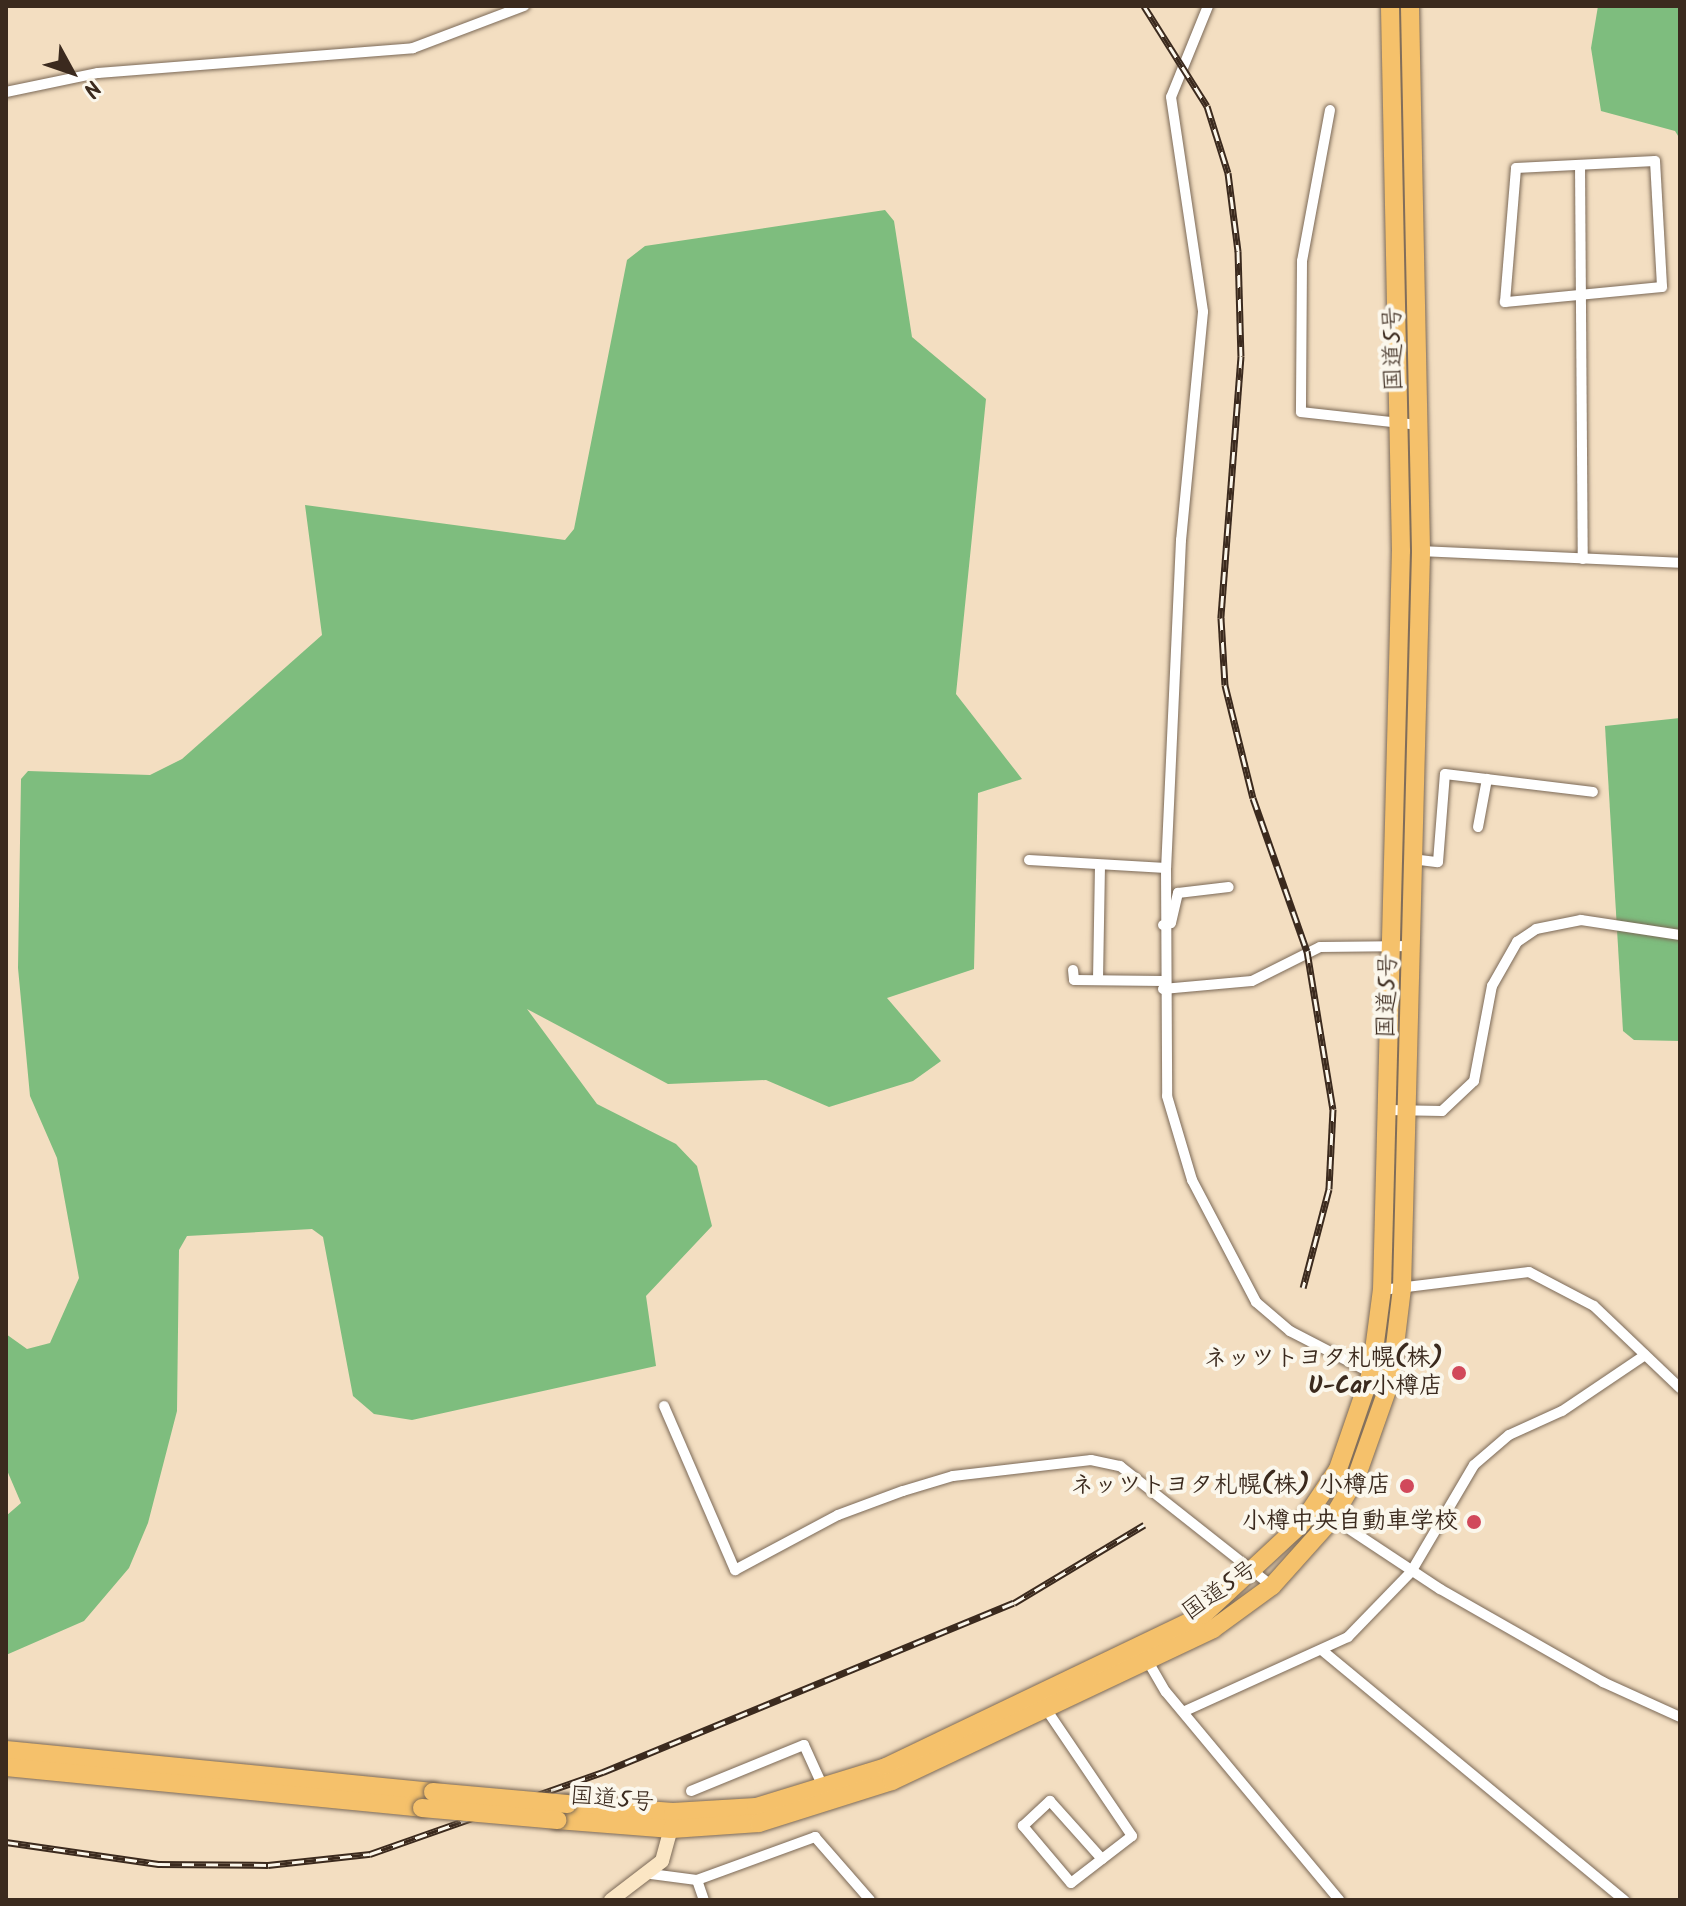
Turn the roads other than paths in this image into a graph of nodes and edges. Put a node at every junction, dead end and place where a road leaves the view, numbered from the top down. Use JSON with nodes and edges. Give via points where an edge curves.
{"nodes":[{"id":1,"x":524,"y":6,"type":"edge"},
{"id":2,"x":1208,"y":6,"type":"edge"},
{"id":3,"x":1390,"y":6,"type":"edge"},
{"id":4,"x":1410,"y":6,"type":"edge"},
{"id":5,"x":6,"y":92,"type":"edge"},
{"id":6,"x":1330,"y":110,"type":"dead end"},
{"id":7,"x":1580,"y":165,"type":"junction"},
{"id":8,"x":1578,"y":297,"type":"junction"},
{"id":9,"x":1400,"y":423,"type":"junction"},
{"id":10,"x":1419,"y":425,"type":"junction"},
{"id":11,"x":1401,"y":551,"type":"junction"},
{"id":12,"x":1421,"y":551,"type":"junction"},
{"id":13,"x":1583,"y":559,"type":"junction"},
{"id":14,"x":1680,"y":563,"type":"edge"},
{"id":15,"x":1487,"y":779,"type":"junction"},
{"id":16,"x":1593,"y":792,"type":"dead end"},
{"id":17,"x":1478,"y":827,"type":"dead end"},
{"id":18,"x":1394,"y":859,"type":"junction"},
{"id":19,"x":1414,"y":859,"type":"junction"},
{"id":20,"x":1029,"y":860,"type":"dead end"},
{"id":21,"x":1100,"y":865,"type":"junction"},
{"id":22,"x":1166,"y":868,"type":"junction"},
{"id":23,"x":1229,"y":887,"type":"dead end"},
{"id":24,"x":1163,"y":925,"type":"junction"},
{"id":25,"x":1680,"y":935,"type":"edge"},
{"id":26,"x":1393,"y":945,"type":"junction"},
{"id":27,"x":1413,"y":946,"type":"junction"},
{"id":28,"x":1073,"y":970,"type":"dead end"},
{"id":29,"x":1098,"y":980,"type":"junction"},
{"id":30,"x":1163,"y":985,"type":"junction"},
{"id":31,"x":1388,"y":1110,"type":"junction"},
{"id":32,"x":1408,"y":1111,"type":"junction"},
{"id":33,"x":1402,"y":1288,"type":"junction"},
{"id":34,"x":1382,"y":1290,"type":"junction"},
{"id":35,"x":1645,"y":1355,"type":"junction"},
{"id":36,"x":1371,"y":1373,"type":"junction"},
{"id":37,"x":1680,"y":1388,"type":"edge"},
{"id":38,"x":664,"y":1406,"type":"dead end"},
{"id":39,"x":1316,"y":1507,"type":"junction"},
{"id":40,"x":1332,"y":1519,"type":"junction"},
{"id":41,"x":1411,"y":1572,"type":"junction"},
{"id":42,"x":1256,"y":1573,"type":"junction"},
{"id":43,"x":1272,"y":1586,"type":"junction"},
{"id":44,"x":1323,"y":1651,"type":"junction"},
{"id":45,"x":1146,"y":1656,"type":"junction"},
{"id":46,"x":1043,"y":1704,"type":"junction"},
{"id":47,"x":1185,"y":1711,"type":"junction"},
{"id":48,"x":1680,"y":1717,"type":"edge"},
{"id":49,"x":6,"y":1750,"type":"edge"},
{"id":50,"x":6,"y":1767,"type":"edge"},
{"id":51,"x":691,"y":1791,"type":"dead end"},
{"id":52,"x":827,"y":1798,"type":"junction"},
{"id":53,"x":673,"y":1821,"type":"junction"},
{"id":54,"x":1102,"y":1859,"type":"junction"},
{"id":55,"x":651,"y":1874,"type":"junction"},
{"id":56,"x":697,"y":1880,"type":"junction"},
{"id":57,"x":611,"y":1900,"type":"edge"},
{"id":58,"x":704,"y":1900,"type":"edge"},
{"id":59,"x":870,"y":1900,"type":"edge"},
{"id":60,"x":1339,"y":1900,"type":"edge"},
{"id":61,"x":1624,"y":1900,"type":"edge"}],
"edges":[{"from":1,"to":5,"type":"street","via":[[413,48],[98,73]]},
{"from":2,"to":22,"type":"street","via":[[1171,97],[1203,324],[1181,540]]},
{"from":3,"to":9,"type":"highway","name":"国道5号"},
{"from":4,"to":10,"type":"highway","name":"国道5号"},
{"from":6,"to":9,"type":"street","via":[[1302,261],[1301,412]]},
{"from":7,"to":8,"type":"street"},
{"from":7,"to":8,"type":"street","via":[[1516,168],[1505,302]]},
{"from":7,"to":8,"type":"street","via":[[1655,161],[1662,287]]},
{"from":8,"to":13,"type":"street"},
{"from":9,"to":10,"type":"street"},
{"from":9,"to":11,"type":"highway","name":"国道5号"},
{"from":10,"to":12,"type":"highway","name":"国道5号"},
{"from":11,"to":12,"type":"street"},
{"from":11,"to":18,"type":"highway","name":"国道5号"},
{"from":12,"to":13,"type":"street"},
{"from":12,"to":19,"type":"highway","name":"国道5号"},
{"from":13,"to":14,"type":"street"},
{"from":15,"to":16,"type":"street"},
{"from":15,"to":17,"type":"street"},
{"from":15,"to":19,"type":"street","via":[[1445,774],[1438,862]]},
{"from":18,"to":19,"type":"street"},
{"from":18,"to":26,"type":"highway","name":"国道5号"},
{"from":19,"to":27,"type":"highway","name":"国道5号"},
{"from":20,"to":21,"type":"street"},
{"from":21,"to":22,"type":"street"},
{"from":21,"to":29,"type":"street"},
{"from":22,"to":24,"type":"street"},
{"from":23,"to":24,"type":"street","via":[[1178,893],[1171,923]]},
{"from":24,"to":30,"type":"street"},
{"from":25,"to":32,"type":"street","via":[[1581,920],[1536,929],[1517,942],[1492,986],[1474,1081],[1442,1111]]},
{"from":26,"to":27,"type":"street"},
{"from":26,"to":30,"type":"street","via":[[1320,947],[1252,981]]},
{"from":26,"to":31,"type":"highway","name":"国道5号"},
{"from":27,"to":32,"type":"highway","name":"国道5号"},
{"from":28,"to":29,"type":"street","via":[[1074,980]]},
{"from":29,"to":30,"type":"street"},
{"from":30,"to":36,"type":"street","via":[[1173,1129],[1238,1276],[1290,1331]]},
{"from":31,"to":32,"type":"street"},
{"from":31,"to":34,"type":"highway","name":"国道5号"},
{"from":32,"to":33,"type":"highway","name":"国道5号"},
{"from":33,"to":34,"type":"street"},
{"from":33,"to":35,"type":"street","via":[[1529,1272],[1594,1306]]},
{"from":33,"to":40,"type":"highway","name":"国道5号","via":[[1375,1432]]},
{"from":34,"to":36,"type":"highway","name":"国道5号"},
{"from":35,"to":37,"type":"street"},
{"from":35,"to":41,"type":"street","via":[[1562,1411],[1509,1435],[1474,1465]]},
{"from":36,"to":39,"type":"highway","name":"国道5号","via":[[1350,1440]]},
{"from":38,"to":42,"type":"street","via":[[735,1570],[838,1515],[903,1491],[953,1476],[1091,1460],[1120,1466]]},
{"from":39,"to":40,"type":"street"},
{"from":39,"to":42,"type":"highway","name":"国道5号"},
{"from":40,"to":41,"type":"street"},
{"from":40,"to":43,"type":"highway","name":"国道5号"},
{"from":41,"to":44,"type":"street","via":[[1348,1637]]},
{"from":41,"to":48,"type":"street","via":[[1603,1682]]},
{"from":42,"to":43,"type":"street"},
{"from":42,"to":45,"type":"highway","name":"国道5号"},
{"from":43,"to":45,"type":"highway","name":"国道5号"},
{"from":44,"to":47,"type":"street"},
{"from":44,"to":61,"type":"street"},
{"from":45,"to":46,"type":"highway","name":"国道5号"},
{"from":45,"to":47,"type":"street"},
{"from":46,"to":52,"type":"highway","name":"国道5号"},
{"from":46,"to":54,"type":"street","via":[[1132,1836]]},
{"from":47,"to":60,"type":"street"},
{"from":49,"to":53,"type":"highway","name":"国道5号","bridge":true,"via":[[567,1804]]},
{"from":50,"to":53,"type":"highway","name":"国道5号","bridge":true,"via":[[557,1820]]},
{"from":51,"to":52,"type":"street","via":[[804,1745]]},
{"from":52,"to":53,"type":"highway","name":"国道5号","via":[[759,1823]]},
{"from":53,"to":55,"type":"street","via":[[670,1849]]},
{"from":54,"to":54,"type":"street","via":[[1071,1883],[1023,1826],[1050,1801]]},
{"from":55,"to":56,"type":"street"},
{"from":55,"to":57,"type":"street"},
{"from":56,"to":58,"type":"street"},
{"from":56,"to":59,"type":"street","via":[[815,1837]]}]}
